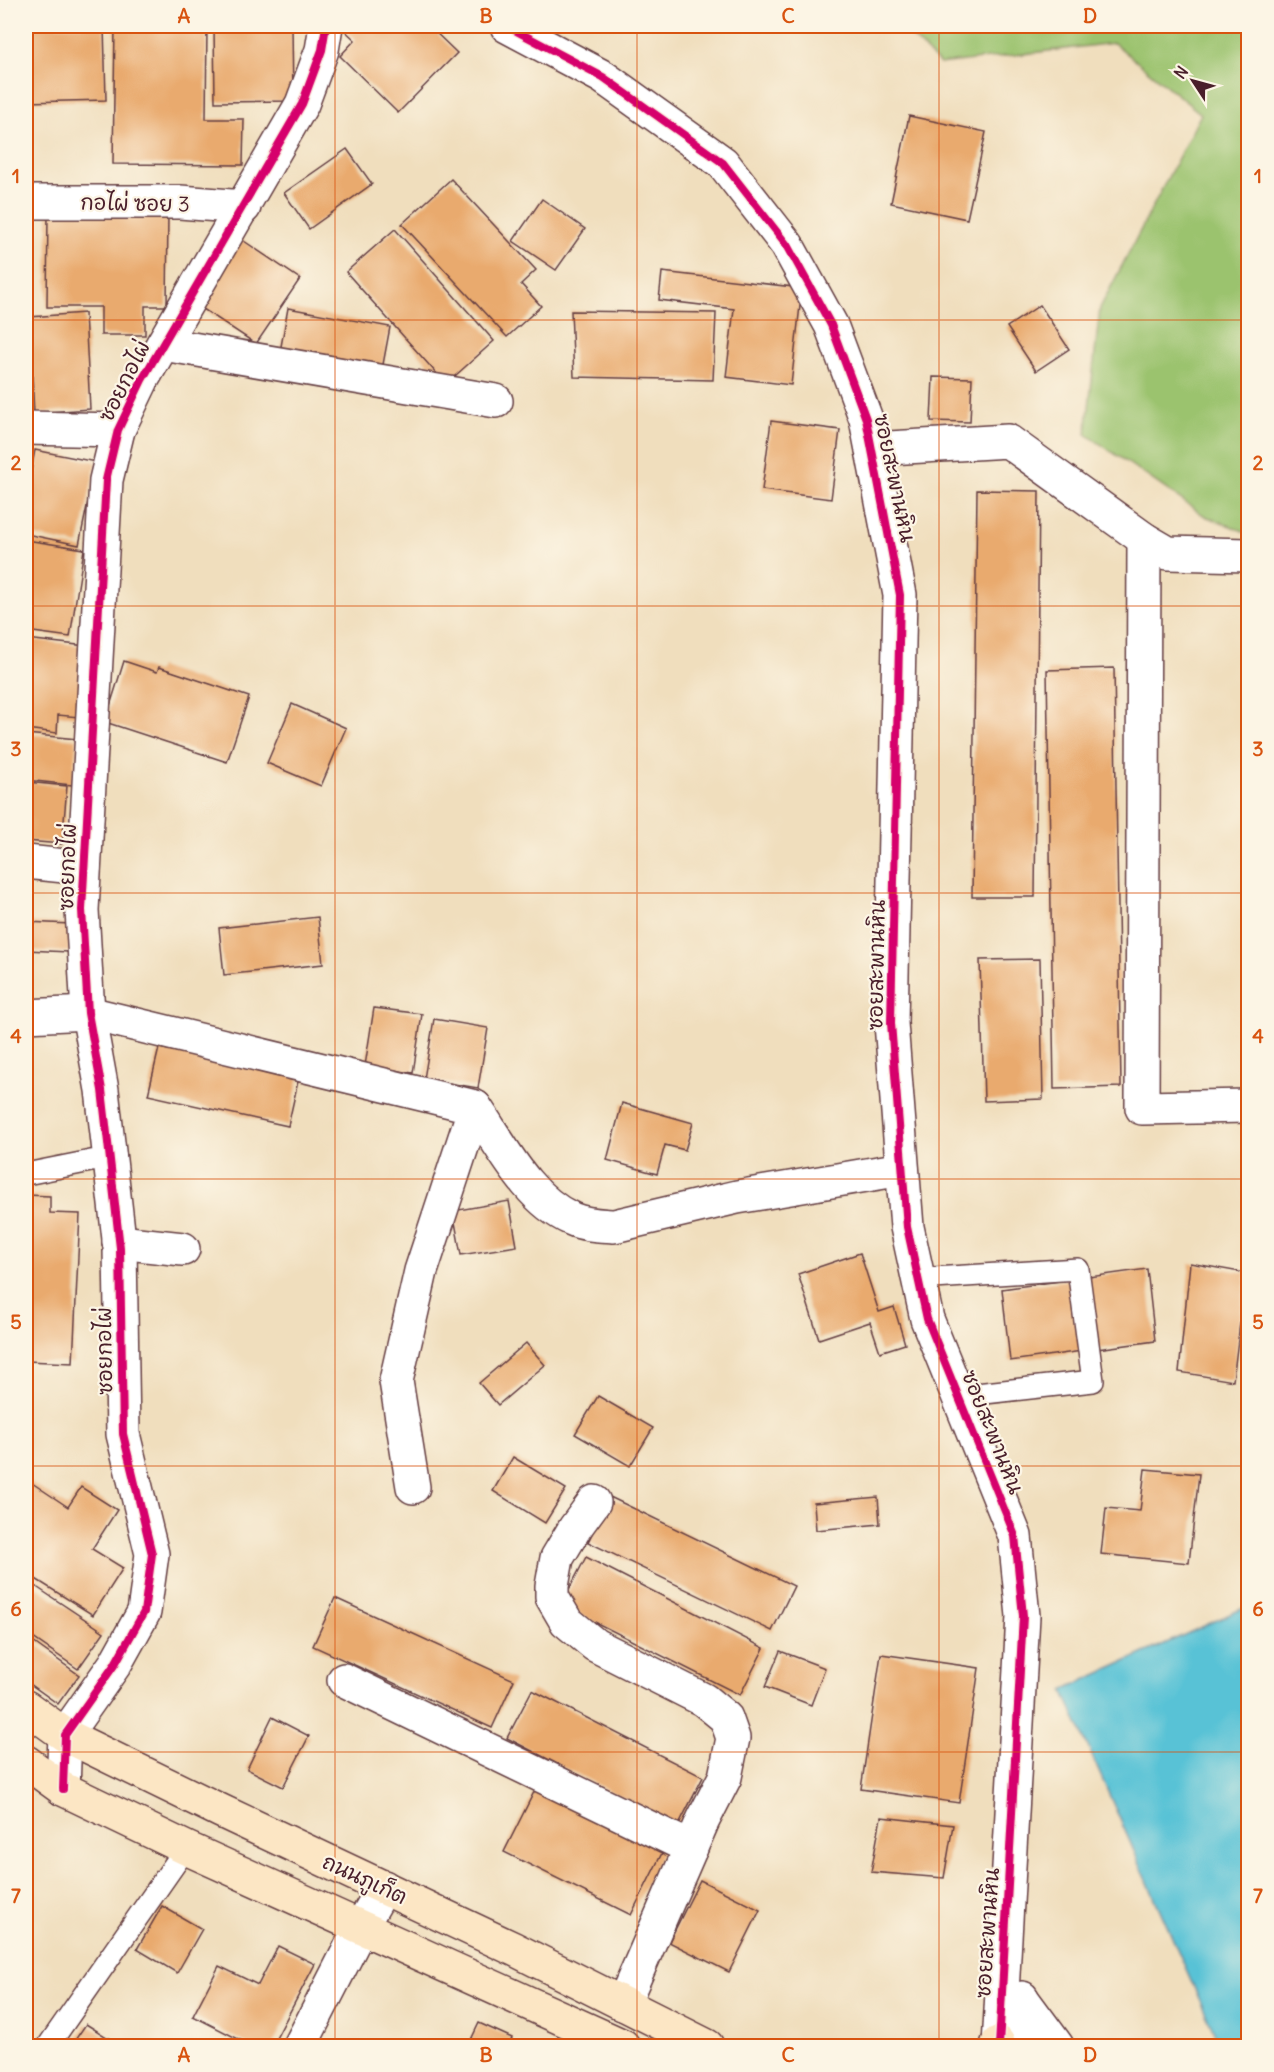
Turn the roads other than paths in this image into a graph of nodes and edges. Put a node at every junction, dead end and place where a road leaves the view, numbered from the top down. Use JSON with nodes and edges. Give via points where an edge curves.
{"nodes":[{"id":1,"x":326,"y":26,"type":"edge"},
{"id":2,"x":507,"y":26,"type":"edge"},
{"id":3,"x":26,"y":202,"type":"edge"},
{"id":4,"x":244,"y":207,"type":"junction"},
{"id":5,"x":163,"y":344,"type":"junction"},
{"id":6,"x":496,"y":401,"type":"dead end"},
{"id":7,"x":26,"y":428,"type":"edge"},
{"id":8,"x":118,"y":430,"type":"junction"},
{"id":9,"x":872,"y":449,"type":"junction"},
{"id":10,"x":1144,"y":539,"type":"junction"},
{"id":11,"x":1248,"y":555,"type":"edge"},
{"id":12,"x":26,"y":862,"type":"edge"},
{"id":13,"x":84,"y":868,"type":"junction"},
{"id":14,"x":88,"y":1013,"type":"junction"},
{"id":15,"x":26,"y":1016,"type":"edge"},
{"id":16,"x":1248,"y":1106,"type":"edge"},
{"id":17,"x":475,"y":1107,"type":"junction"},
{"id":18,"x":110,"y":1159,"type":"junction"},
{"id":19,"x":902,"y":1169,"type":"junction"},
{"id":20,"x":26,"y":1174,"type":"edge"},
{"id":21,"x":119,"y":1242,"type":"junction"},
{"id":22,"x":183,"y":1249,"type":"dead end"},
{"id":23,"x":918,"y":1279,"type":"junction"},
{"id":24,"x":958,"y":1396,"type":"junction"},
{"id":25,"x":413,"y":1487,"type":"dead end"},
{"id":26,"x":594,"y":1502,"type":"dead end"},
{"id":27,"x":344,"y":1680,"type":"dead end"},
{"id":28,"x":26,"y":1707,"type":"edge"},
{"id":29,"x":65,"y":1735,"type":"junction"},
{"id":30,"x":26,"y":1762,"type":"edge"},
{"id":31,"x":63,"y":1789,"type":"junction"},
{"id":32,"x":186,"y":1848,"type":"junction"},
{"id":33,"x":691,"y":1848,"type":"junction"},
{"id":34,"x":384,"y":1887,"type":"junction"},
{"id":35,"x":361,"y":1928,"type":"junction"},
{"id":36,"x":1005,"y":1945,"type":"junction"},
{"id":37,"x":1023,"y":2000,"type":"junction"},
{"id":38,"x":622,"y":2004,"type":"junction"},
{"id":39,"x":998,"y":2045,"type":"edge"},
{"id":40,"x":48,"y":2046,"type":"edge"},
{"id":41,"x":300,"y":2046,"type":"edge"},
{"id":42,"x":623,"y":2046,"type":"edge"},
{"id":43,"x":707,"y":2046,"type":"edge"},
{"id":44,"x":1034,"y":2046,"type":"edge"},
{"id":45,"x":1057,"y":2046,"type":"edge"}],
"edges":[{"from":1,"to":4,"type":"street","name":"ซอยกอไผ่","via":[[322,50],[302,104]]},
{"from":2,"to":9,"type":"street","name":"ซอยสะพานหิน","via":[[603,77],[723,163],[787,245],[831,325],[867,418]]},
{"from":3,"to":4,"type":"street","name":"กอไผ่ ซอย 3","via":[[180,202]]},
{"from":4,"to":5,"type":"street","name":"ซอยกอไผ่"},
{"from":5,"to":6,"type":"street"},
{"from":5,"to":8,"type":"street","name":"ซอยกอไผ่"},
{"from":7,"to":8,"type":"street"},
{"from":8,"to":13,"type":"street","name":"ซอยกอไผ่","via":[[106,480]]},
{"from":9,"to":10,"type":"street","via":[[1008,441]]},
{"from":9,"to":19,"type":"street","name":"ซอยสะพานหิน","via":[[900,596],[891,1023]]},
{"from":10,"to":11,"type":"street","via":[[1168,553]]},
{"from":10,"to":16,"type":"street","via":[[1142,1108]]},
{"from":12,"to":13,"type":"street"},
{"from":13,"to":14,"type":"street","name":"ซอยกอไผ่","via":[[82,910]]},
{"from":14,"to":15,"type":"street"},
{"from":14,"to":17,"type":"street"},
{"from":14,"to":18,"type":"street","name":"ซอยกอไผ่"},
{"from":17,"to":19,"type":"street","via":[[525,1182],[572,1219],[594,1225],[614,1226],[737,1197]]},
{"from":17,"to":25,"type":"street","via":[[421,1271],[396,1381]]},
{"from":18,"to":20,"type":"lane"},
{"from":18,"to":21,"type":"street","name":"ซอยกอไผ่"},
{"from":19,"to":23,"type":"street","name":"ซอยสะพานหิน","via":[[907,1227]]},
{"from":21,"to":22,"type":"street"},
{"from":21,"to":29,"type":"street","name":"ซอยกอไผ่","via":[[123,1434],[152,1554],[144,1612],[115,1664]]},
{"from":23,"to":24,"type":"street","name":"ซอยสะพานหิน","via":[[927,1318]]},
{"from":23,"to":24,"type":"lane","via":[[1078,1269],[1093,1381]]},
{"from":24,"to":36,"type":"street","name":"ซอยสะพานหิน","via":[[1015,1536],[1023,1616]]},
{"from":26,"to":33,"type":"street","via":[[557,1558],[552,1597],[566,1621],[595,1645],[704,1700],[726,1718],[733,1738],[725,1777]]},
{"from":27,"to":33,"type":"street"},
{"from":28,"to":29,"type":"main road","name":"ถนนภูเก็ต"},
{"from":29,"to":31,"type":"street"},
{"from":29,"to":34,"type":"main road","name":"ถนนภูเก็ต"},
{"from":30,"to":31,"type":"main road"},
{"from":31,"to":32,"type":"main road"},
{"from":32,"to":35,"type":"main road"},
{"from":32,"to":40,"type":"lane"},
{"from":33,"to":38,"type":"street"},
{"from":34,"to":35,"type":"street"},
{"from":34,"to":38,"type":"main road","name":"ถนนภูเก็ต"},
{"from":35,"to":41,"type":"street"},
{"from":35,"to":42,"type":"main road"},
{"from":36,"to":37,"type":"street","name":"ซอยสะพานหิน"},
{"from":36,"to":39,"type":"street","name":"ซอยสะพานหิน"},
{"from":37,"to":44,"type":"street","name":"ซอยสะพานหิน"},
{"from":37,"to":45,"type":"street"},
{"from":38,"to":43,"type":"main road","name":"ถนนภูเก็ต"}]}
